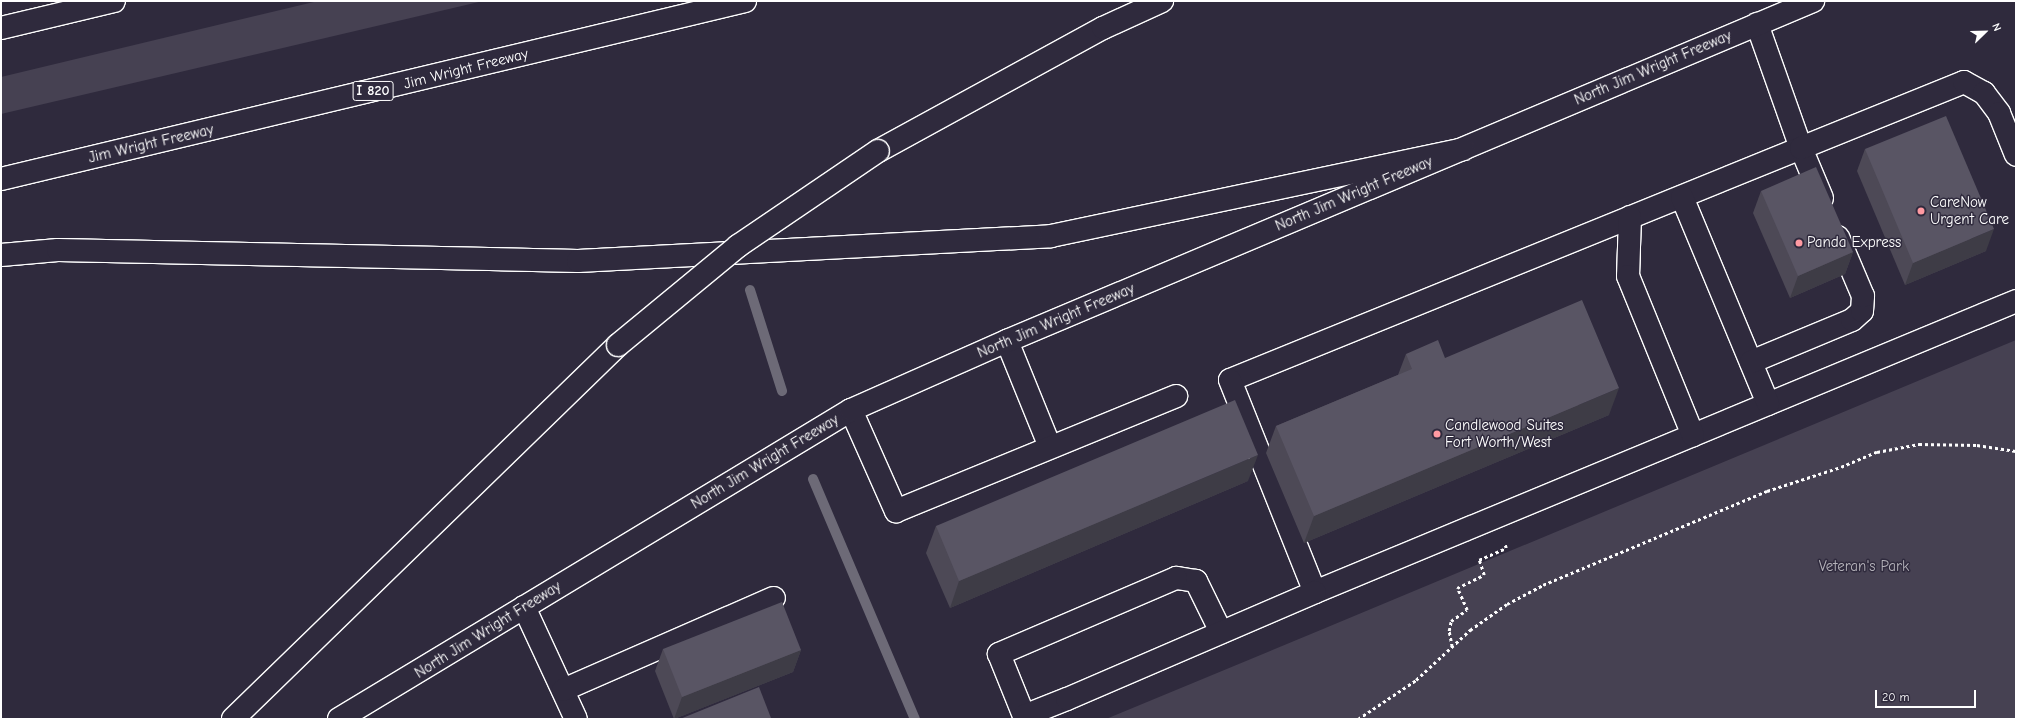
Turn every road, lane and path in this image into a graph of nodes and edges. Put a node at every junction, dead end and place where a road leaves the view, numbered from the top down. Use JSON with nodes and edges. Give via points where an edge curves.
{"nodes":[{"id":1,"x":114,"y":1,"type":"edge"},
{"id":2,"x":745,"y":1,"type":"edge"},
{"id":3,"x":1162,"y":1,"type":"edge"},
{"id":4,"x":1813,"y":1,"type":"edge"},
{"id":5,"x":1757,"y":24,"type":"junction"},
{"id":6,"x":1,"y":28,"type":"edge"},
{"id":7,"x":1801,"y":148,"type":"junction"},
{"id":8,"x":1463,"y":149,"type":"junction"},
{"id":9,"x":2016,"y":155,"type":"edge"},
{"id":10,"x":1,"y":179,"type":"edge"},
{"id":11,"x":1682,"y":197,"type":"junction"},
{"id":12,"x":1630,"y":218,"type":"junction"},
{"id":13,"x":1,"y":255,"type":"edge"},
{"id":14,"x":2016,"y":301,"type":"edge"},
{"id":15,"x":1007,"y":341,"type":"junction"},
{"id":16,"x":1751,"y":362,"type":"junction"},
{"id":17,"x":1176,"y":396,"type":"dead end"},
{"id":18,"x":1768,"y":404,"type":"junction"},
{"id":19,"x":852,"y":410,"type":"junction"},
{"id":20,"x":1693,"y":435,"type":"junction"},
{"id":21,"x":1050,"y":448,"type":"junction"},
{"id":22,"x":2016,"y":451,"type":"edge"},
{"id":23,"x":1494,"y":518,"type":"junction"},
{"id":24,"x":1315,"y":592,"type":"junction"},
{"id":25,"x":774,"y":598,"type":"dead end"},
{"id":26,"x":524,"y":608,"type":"junction"},
{"id":27,"x":1221,"y":632,"type":"junction"},
{"id":28,"x":1452,"y":647,"type":"junction"},
{"id":29,"x":563,"y":690,"type":"junction"},
{"id":30,"x":233,"y":719,"type":"edge"},
{"id":31,"x":339,"y":719,"type":"edge"},
{"id":32,"x":576,"y":719,"type":"edge"},
{"id":33,"x":1358,"y":719,"type":"edge"}],
"edges":[{"from":1,"to":6,"type":"main road"},
{"from":2,"to":10,"type":"main road","name":"Jim Wright Freeway","number":"I 820"},
{"from":3,"to":30,"type":"main road","bridge":true,"via":[[1103,28],[878,151],[738,246],[618,345]]},
{"from":4,"to":5,"type":"main road","name":"North Jim Wright Freeway"},
{"from":5,"to":7,"type":"main road"},
{"from":5,"to":8,"type":"main road","name":"North Jim Wright Freeway"},
{"from":7,"to":9,"type":"main road","via":[[1964,82],[1984,93],[1999,113]]},
{"from":7,"to":11,"type":"main road"},
{"from":7,"to":16,"type":"main road","via":[[1863,296],[1862,311],[1840,325]]},
{"from":8,"to":13,"type":"main road","via":[[1051,236],[578,261],[58,250]]},
{"from":8,"to":15,"type":"main road","name":"North Jim Wright Freeway"},
{"from":11,"to":12,"type":"main road"},
{"from":11,"to":16,"type":"main road"},
{"from":12,"to":20,"type":"main road","via":[[1628,276]]},
{"from":12,"to":24,"type":"main road","via":[[1230,380]]},
{"from":14,"to":18,"type":"main road"},
{"from":15,"to":19,"type":"main road","name":"North Jim Wright Freeway"},
{"from":15,"to":21,"type":"main road"},
{"from":16,"to":18,"type":"main road"},
{"from":17,"to":21,"type":"main road"},
{"from":18,"to":20,"type":"main road"},
{"from":19,"to":21,"type":"main road","via":[[896,510]]},
{"from":19,"to":26,"type":"main road","name":"North Jim Wright Freeway"},
{"from":20,"to":23,"type":"main road"},
{"from":22,"to":28,"type":"path","via":[[1978,445],[1919,444],[1877,452],[1841,467],[1804,477],[1543,585],[1507,604],[1470,630]]},
{"from":23,"to":24,"type":"main road"},
{"from":23,"to":28,"type":"path","via":[[1506,548],[1479,560],[1484,575],[1457,588],[1467,610],[1451,621],[1449,631]]},
{"from":24,"to":27,"type":"main road"},
{"from":25,"to":29,"type":"main road"},
{"from":26,"to":29,"type":"main road"},
{"from":26,"to":31,"type":"main road","name":"North Jim Wright Freeway"},
{"from":27,"to":27,"type":"main road","via":[[1024,716],[999,654],[1176,578],[1196,581]]},
{"from":28,"to":33,"type":"path","via":[[1416,680]]},
{"from":29,"to":32,"type":"main road"}]}
